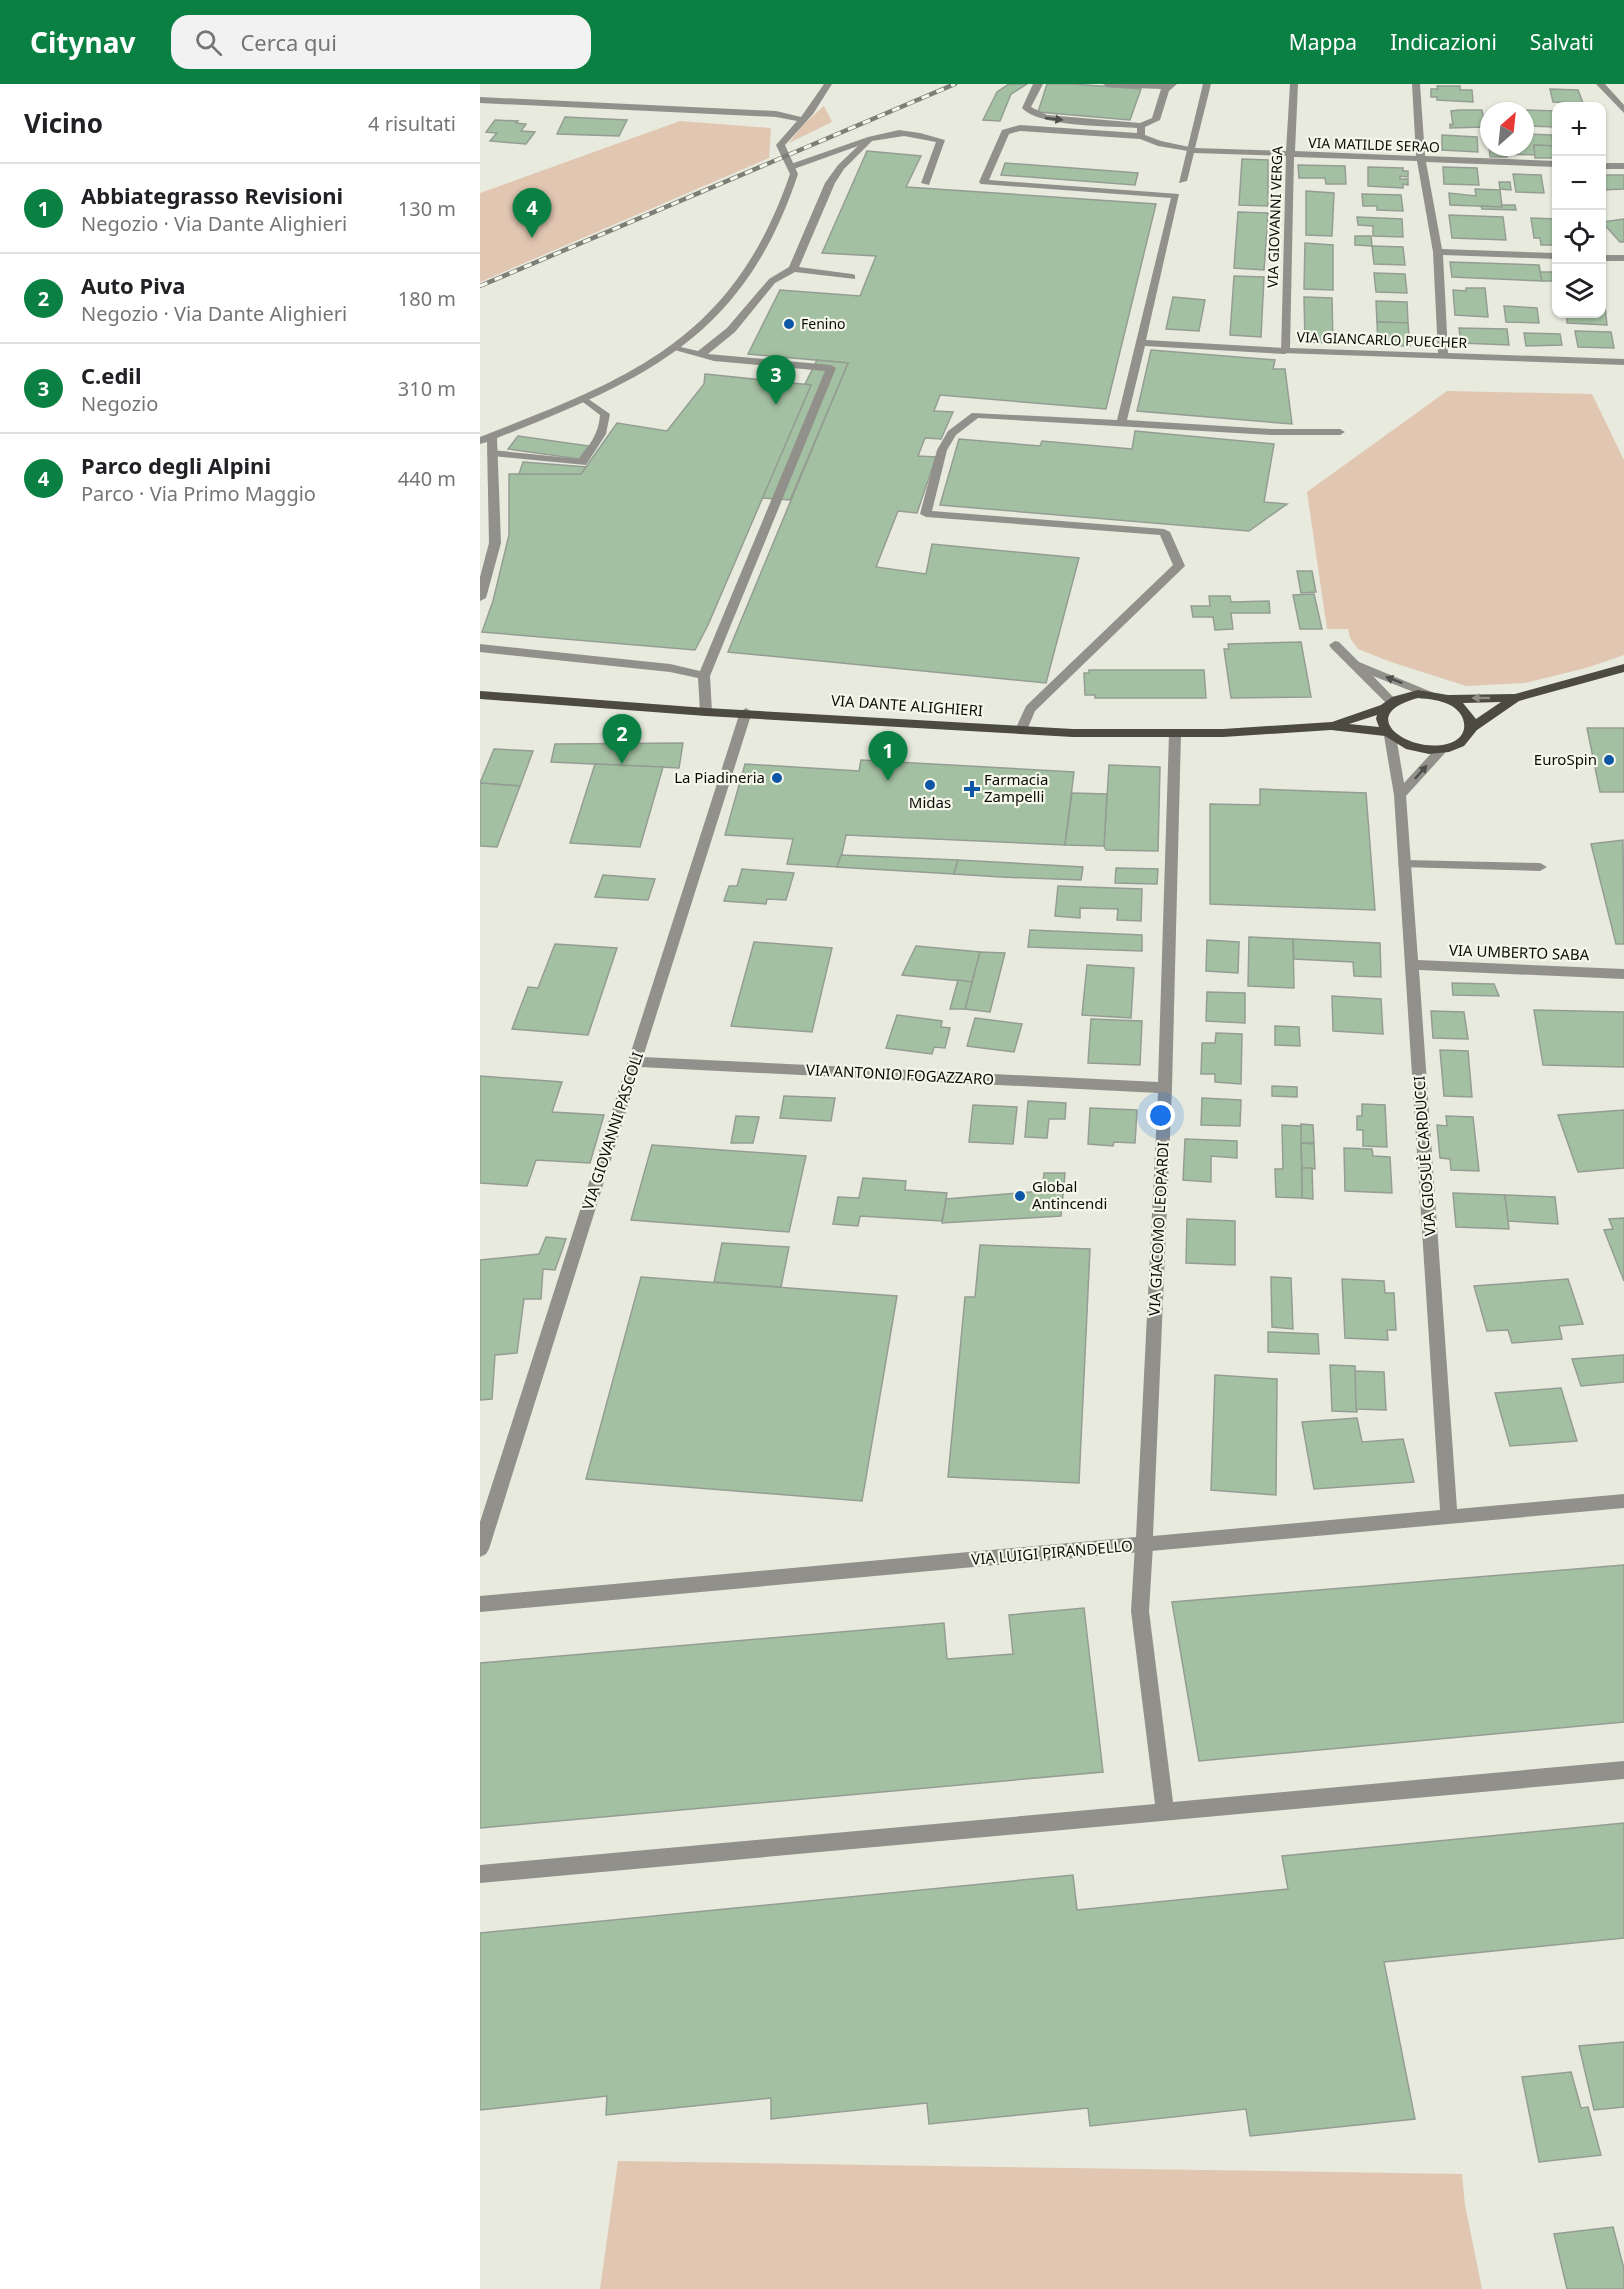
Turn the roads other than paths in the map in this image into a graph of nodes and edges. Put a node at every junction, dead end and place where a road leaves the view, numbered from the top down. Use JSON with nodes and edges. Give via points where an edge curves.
{"nodes":[{"id":1,"x":828,"y":84,"type":"edge"},
{"id":2,"x":1039,"y":84,"type":"edge"},
{"id":3,"x":1107,"y":84,"type":"edge"},
{"id":4,"x":1207,"y":84,"type":"edge"},
{"id":5,"x":1294,"y":84,"type":"edge"},
{"id":6,"x":1416,"y":84,"type":"edge"},
{"id":7,"x":1600,"y":84,"type":"edge"},
{"id":8,"x":1171,"y":86,"type":"edge"},
{"id":9,"x":480,"y":100,"type":"edge"},
{"id":10,"x":1624,"y":110,"type":"edge"},
{"id":11,"x":803,"y":120,"type":"junction"},
{"id":12,"x":1141,"y":131,"type":"junction"},
{"id":13,"x":868,"y":141,"type":"junction"},
{"id":14,"x":1191,"y":150,"type":"junction"},
{"id":15,"x":1290,"y":155,"type":"junction"},
{"id":16,"x":1421,"y":160,"type":"junction"},
{"id":17,"x":1552,"y":164,"type":"edge"},
{"id":18,"x":1606,"y":166,"type":"edge"},
{"id":19,"x":1624,"y":166,"type":"edge"},
{"id":20,"x":791,"y":167,"type":"junction"},
{"id":21,"x":926,"y":183,"type":"dead end"},
{"id":22,"x":1176,"y":196,"type":"junction"},
{"id":23,"x":1438,"y":252,"type":"junction"},
{"id":24,"x":1552,"y":256,"type":"edge"},
{"id":25,"x":1606,"y":258,"type":"edge"},
{"id":26,"x":1624,"y":258,"type":"edge"},
{"id":27,"x":793,"y":269,"type":"junction"},
{"id":28,"x":852,"y":277,"type":"dead end"},
{"id":29,"x":1140,"y":343,"type":"junction"},
{"id":30,"x":676,"y":349,"type":"junction"},
{"id":31,"x":1285,"y":351,"type":"junction"},
{"id":32,"x":1443,"y":354,"type":"junction"},
{"id":33,"x":700,"y":355,"type":"junction"},
{"id":34,"x":1624,"y":362,"type":"edge"},
{"id":35,"x":584,"y":399,"type":"junction"},
{"id":36,"x":1121,"y":423,"type":"junction"},
{"id":37,"x":1340,"y":432,"type":"dead end"},
{"id":38,"x":492,"y":436,"type":"junction"},
{"id":39,"x":480,"y":441,"type":"edge"},
{"id":40,"x":492,"y":453,"type":"junction"},
{"id":41,"x":481,"y":591,"type":"edge"},
{"id":42,"x":1335,"y":645,"type":"dead end"},
{"id":43,"x":480,"y":648,"type":"edge"},
{"id":44,"x":1355,"y":665,"type":"junction"},
{"id":45,"x":1624,"y":668,"type":"edge"},
{"id":46,"x":704,"y":676,"type":"junction"},
{"id":47,"x":1433,"y":694,"type":"junction"},
{"id":48,"x":480,"y":695,"type":"edge"},
{"id":49,"x":1515,"y":698,"type":"junction"},
{"id":50,"x":1448,"y":699,"type":"junction"},
{"id":51,"x":1388,"y":705,"type":"junction"},
{"id":52,"x":706,"y":712,"type":"junction"},
{"id":53,"x":746,"y":712,"type":"junction"},
{"id":54,"x":1331,"y":726,"type":"junction"},
{"id":55,"x":1472,"y":728,"type":"junction"},
{"id":56,"x":1021,"y":730,"type":"junction"},
{"id":57,"x":1175,"y":734,"type":"junction"},
{"id":58,"x":1388,"y":734,"type":"junction"},
{"id":59,"x":1441,"y":750,"type":"junction"},
{"id":60,"x":1400,"y":795,"type":"junction"},
{"id":61,"x":1405,"y":864,"type":"junction"},
{"id":62,"x":1540,"y":867,"type":"dead end"},
{"id":63,"x":1412,"y":965,"type":"junction"},
{"id":64,"x":1624,"y":974,"type":"edge"},
{"id":65,"x":635,"y":1062,"type":"junction"},
{"id":66,"x":1165,"y":1088,"type":"junction"},
{"id":67,"x":1624,"y":1501,"type":"edge"},
{"id":68,"x":1449,"y":1517,"type":"junction"},
{"id":69,"x":1144,"y":1545,"type":"junction"},
{"id":70,"x":480,"y":1550,"type":"edge"},
{"id":71,"x":480,"y":1604,"type":"edge"},
{"id":72,"x":1624,"y":1770,"type":"edge"},
{"id":73,"x":1165,"y":1812,"type":"junction"},
{"id":74,"x":480,"y":1874,"type":"edge"}],
"edges":[{"from":1,"to":11,"type":"street"},
{"from":2,"to":12,"type":"street","one_way":true,"via":[[1026,108],[1033,114]]},
{"from":3,"to":8,"type":"street"},
{"from":4,"to":14,"type":"street"},
{"from":5,"to":15,"type":"street","name":"VIA GIOVANNI VERGA"},
{"from":6,"to":16,"type":"street"},
{"from":7,"to":10,"type":"street"},
{"from":8,"to":12,"type":"street","via":[[1165,90],[1156,120]]},
{"from":9,"to":11,"type":"street","via":[[776,114]]},
{"from":11,"to":20,"type":"street","via":[[780,145]]},
{"from":12,"to":14,"type":"street","name":"VIA MATILDE SERAO","via":[[1158,143]]},
{"from":12,"to":22,"type":"street","via":[[1020,128],[1005,132],[984,182]]},
{"from":13,"to":20,"type":"street"},
{"from":13,"to":21,"type":"street","via":[[900,133],[941,140]]},
{"from":13,"to":27,"type":"street","via":[[830,183]]},
{"from":14,"to":15,"type":"street","name":"VIA MATILDE SERAO"},
{"from":14,"to":22,"type":"street"},
{"from":15,"to":16,"type":"street","name":"VIA MATILDE SERAO"},
{"from":15,"to":31,"type":"street","name":"VIA GIOVANNI VERGA"},
{"from":16,"to":17,"type":"street","name":"VIA MATILDE SERAO"},
{"from":16,"to":23,"type":"street"},
{"from":18,"to":19,"type":"street"},
{"from":20,"to":30,"type":"street","via":[[794,174],[789,189],[761,254],[721,307]]},
{"from":22,"to":29,"type":"street"},
{"from":23,"to":24,"type":"street"},
{"from":23,"to":32,"type":"street"},
{"from":25,"to":26,"type":"street"},
{"from":27,"to":28,"type":"street"},
{"from":27,"to":33,"type":"street","via":[[772,281],[731,330]]},
{"from":29,"to":31,"type":"street","name":"VIA GIANCARLO PUECHER"},
{"from":29,"to":36,"type":"street"},
{"from":30,"to":33,"type":"street"},
{"from":30,"to":35,"type":"street"},
{"from":31,"to":32,"type":"street","name":"VIA GIANCARLO PUECHER"},
{"from":32,"to":34,"type":"street","name":"VIA GIANCARLO PUECHER"},
{"from":33,"to":46,"type":"street","via":[[831,368]]},
{"from":35,"to":38,"type":"street"},
{"from":35,"to":40,"type":"street","via":[[605,414],[605,423],[582,463]]},
{"from":36,"to":37,"type":"street"},
{"from":36,"to":56,"type":"street","via":[[976,415],[952,433],[942,450],[926,514],[1164,532],[1179,566],[1030,709]]},
{"from":38,"to":39,"type":"street"},
{"from":38,"to":40,"type":"street"},
{"from":40,"to":41,"type":"street","via":[[495,543]]},
{"from":42,"to":44,"type":"street"},
{"from":43,"to":46,"type":"street","via":[[670,668]]},
{"from":47,"to":44,"type":"street","one_way":true},
{"from":44,"to":51,"type":"street"},
{"from":45,"to":49,"type":"main road"},
{"from":46,"to":52,"type":"street"},
{"from":47,"to":50,"type":"main road"},
{"from":47,"to":51,"type":"main road","via":[[1406,695]]},
{"from":48,"to":52,"type":"main road","name":"VIA DANTE ALIGHIERI"},
{"from":49,"to":50,"type":"main road","one_way":true},
{"from":49,"to":55,"type":"main road"},
{"from":50,"to":55,"type":"main road","via":[[1468,714]]},
{"from":51,"to":54,"type":"main road","name":"VIA DANTE ALIGHIERI"},
{"from":51,"to":58,"type":"main road","via":[[1381,718]]},
{"from":52,"to":53,"type":"main road","name":"VIA DANTE ALIGHIERI"},
{"from":53,"to":56,"type":"main road","name":"VIA DANTE ALIGHIERI"},
{"from":53,"to":65,"type":"street","name":"VIA GIOVANNI PASCOLI"},
{"from":54,"to":57,"type":"main road","name":"VIA DANTE ALIGHIERI"},
{"from":54,"to":58,"type":"main road","name":"VIA DANTE ALIGHIERI"},
{"from":55,"to":59,"type":"main road","via":[[1465,740]]},
{"from":56,"to":57,"type":"main road","name":"VIA DANTE ALIGHIERI"},
{"from":57,"to":66,"type":"street","name":"VIA GIACOMO LEOPARDI"},
{"from":58,"to":59,"type":"main road","via":[[1412,747]]},
{"from":58,"to":60,"type":"street","name":"VIA GIOSUÈ CARDUCCI"},
{"from":60,"to":59,"type":"street","one_way":true},
{"from":60,"to":61,"type":"street","name":"VIA GIOSUÈ CARDUCCI"},
{"from":61,"to":62,"type":"street"},
{"from":61,"to":63,"type":"street","name":"VIA GIOSUÈ CARDUCCI"},
{"from":63,"to":64,"type":"street","name":"VIA UMBERTO SABA"},
{"from":63,"to":68,"type":"street","name":"VIA GIOSUÈ CARDUCCI"},
{"from":65,"to":66,"type":"street","name":"VIA ANTONIO FOGAZZARO"},
{"from":65,"to":70,"type":"street","name":"VIA GIOVANNI PASCOLI"},
{"from":66,"to":69,"type":"street","name":"VIA GIACOMO LEOPARDI"},
{"from":67,"to":68,"type":"street","name":"VIA LUIGI PIRANDELLO"},
{"from":68,"to":69,"type":"street","name":"VIA LUIGI PIRANDELLO"},
{"from":69,"to":71,"type":"street","name":"VIA LUIGI PIRANDELLO"},
{"from":69,"to":73,"type":"street","name":"VIA GIACOMO LEOPARDI","via":[[1140,1611]]},
{"from":72,"to":73,"type":"street"},
{"from":73,"to":74,"type":"street"}]}
